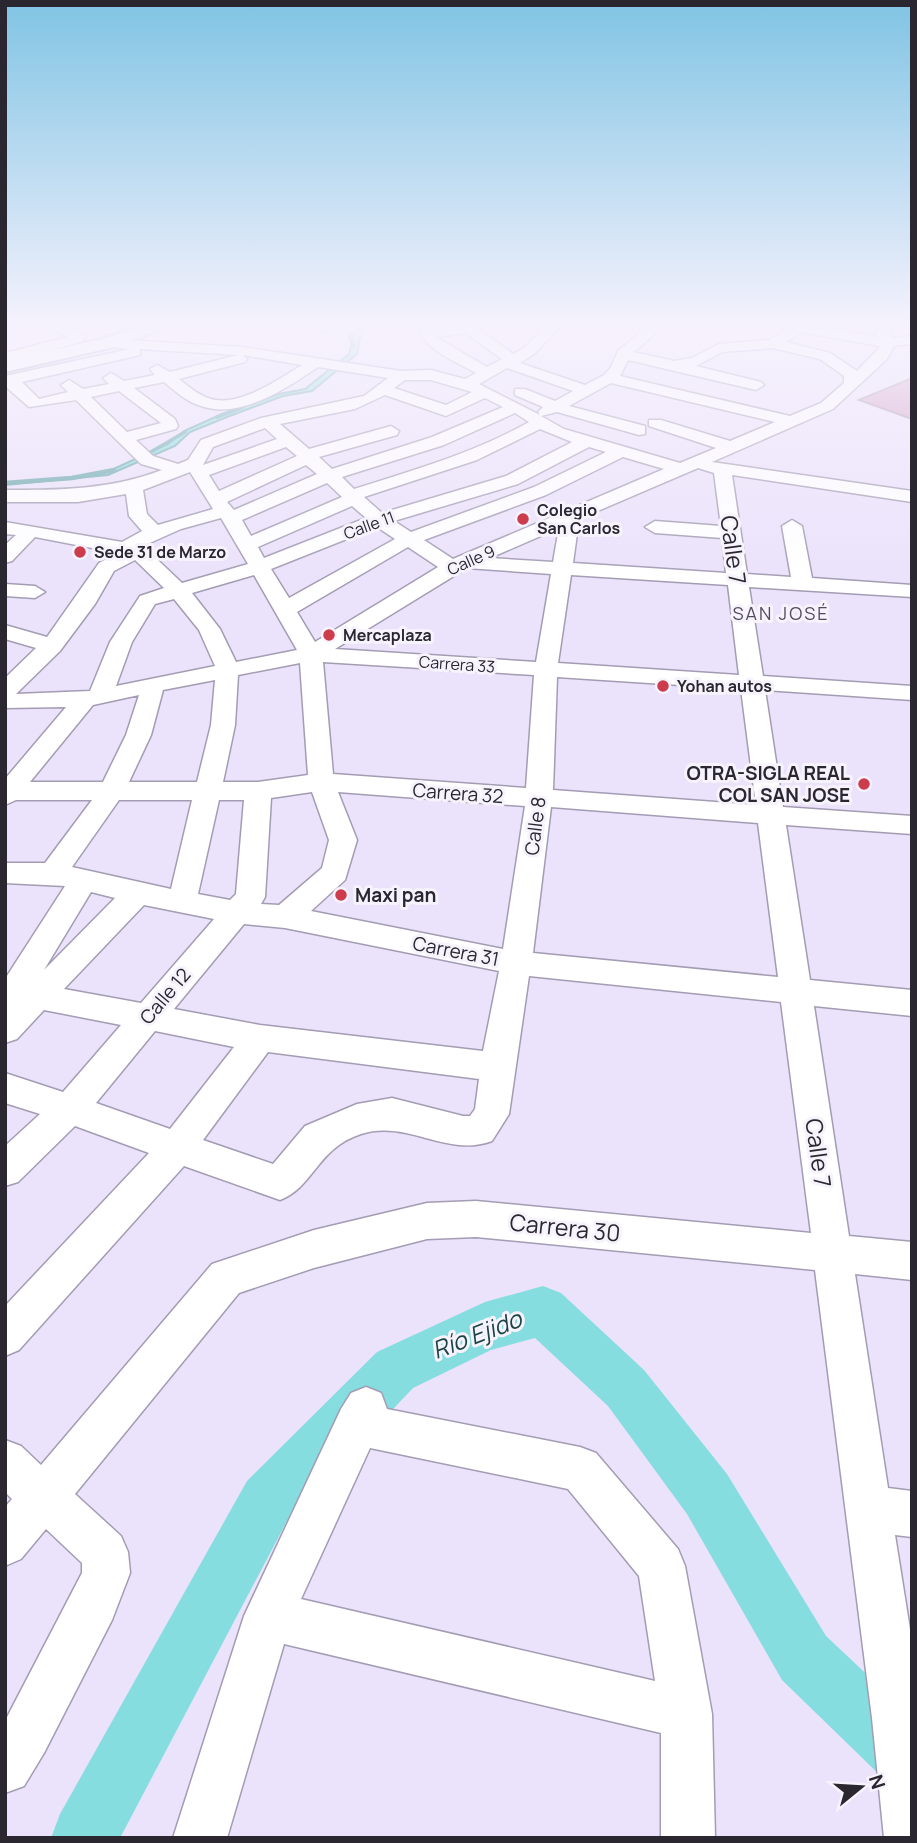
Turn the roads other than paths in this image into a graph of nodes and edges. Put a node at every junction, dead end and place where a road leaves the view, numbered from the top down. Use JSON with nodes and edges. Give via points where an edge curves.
{"nodes":[{"id":1,"x":94,"y":410,"type":"edge"},
{"id":2,"x":153,"y":410,"type":"edge"},
{"id":3,"x":327,"y":410,"type":"edge"},
{"id":4,"x":364,"y":410,"type":"edge"},
{"id":5,"x":374,"y":410,"type":"edge"},
{"id":6,"x":509,"y":410,"type":"edge"},
{"id":7,"x":521,"y":410,"type":"edge"},
{"id":8,"x":552,"y":410,"type":"edge"},
{"id":9,"x":573,"y":410,"type":"edge"},
{"id":10,"x":745,"y":410,"type":"edge"},
{"id":11,"x":817,"y":410,"type":"edge"},
{"id":12,"x":537,"y":420,"type":"junction"},
{"id":13,"x":267,"y":421,"type":"junction"},
{"id":14,"x":790,"y":421,"type":"junction"},
{"id":15,"x":653,"y":424,"type":"junction"},
{"id":16,"x":391,"y":432,"type":"junction"},
{"id":17,"x":297,"y":435,"type":"junction"},
{"id":18,"x":438,"y":441,"type":"junction"},
{"id":19,"x":421,"y":446,"type":"junction"},
{"id":20,"x":606,"y":446,"type":"junction"},
{"id":21,"x":137,"y":451,"type":"junction"},
{"id":22,"x":306,"y":457,"type":"junction"},
{"id":23,"x":471,"y":458,"type":"junction"},
{"id":24,"x":707,"y":462,"type":"junction"},
{"id":25,"x":189,"y":469,"type":"junction"},
{"id":26,"x":328,"y":476,"type":"junction"},
{"id":27,"x":512,"y":480,"type":"junction"},
{"id":28,"x":134,"y":487,"type":"junction"},
{"id":29,"x":5,"y":496,"type":"edge"},
{"id":30,"x":352,"y":497,"type":"junction"},
{"id":31,"x":912,"y":497,"type":"edge"},
{"id":32,"x":224,"y":510,"type":"junction"},
{"id":33,"x":570,"y":518,"type":"junction"},
{"id":34,"x":379,"y":520,"type":"junction"},
{"id":35,"x":792,"y":526,"type":"dead end"},
{"id":36,"x":655,"y":527,"type":"dead end"},
{"id":37,"x":5,"y":528,"type":"edge"},
{"id":38,"x":31,"y":530,"type":"junction"},
{"id":39,"x":154,"y":531,"type":"junction"},
{"id":40,"x":731,"y":533,"type":"junction"},
{"id":41,"x":407,"y":540,"type":"junction"},
{"id":42,"x":245,"y":546,"type":"junction"},
{"id":43,"x":132,"y":549,"type":"junction"},
{"id":44,"x":5,"y":557,"type":"edge"},
{"id":45,"x":457,"y":565,"type":"junction"},
{"id":46,"x":258,"y":568,"type":"junction"},
{"id":47,"x":562,"y":568,"type":"junction"},
{"id":48,"x":737,"y":579,"type":"junction"},
{"id":49,"x":803,"y":584,"type":"junction"},
{"id":50,"x":5,"y":590,"type":"edge"},
{"id":51,"x":178,"y":590,"type":"junction"},
{"id":52,"x":912,"y":591,"type":"edge"},
{"id":53,"x":35,"y":592,"type":"dead end"},
{"id":54,"x":284,"y":610,"type":"junction"},
{"id":55,"x":5,"y":632,"type":"edge"},
{"id":56,"x":52,"y":646,"type":"junction"},
{"id":57,"x":311,"y":654,"type":"junction"},
{"id":58,"x":227,"y":668,"type":"junction"},
{"id":59,"x":546,"y":670,"type":"junction"},
{"id":60,"x":752,"y":683,"type":"junction"},
{"id":61,"x":153,"y":684,"type":"junction"},
{"id":62,"x":5,"y":691,"type":"edge"},
{"id":63,"x":912,"y":693,"type":"edge"},
{"id":64,"x":93,"y":697,"type":"junction"},
{"id":65,"x":5,"y":701,"type":"edge"},
{"id":66,"x":321,"y":782,"type":"junction"},
{"id":67,"x":258,"y":791,"type":"junction"},
{"id":68,"x":208,"y":792,"type":"junction"},
{"id":69,"x":7,"y":793,"type":"edge"},
{"id":70,"x":112,"y":793,"type":"junction"},
{"id":71,"x":539,"y":799,"type":"junction"},
{"id":72,"x":771,"y":816,"type":"junction"},
{"id":73,"x":912,"y":825,"type":"edge"},
{"id":74,"x":5,"y":873,"type":"edge"},
{"id":75,"x":52,"y":873,"type":"junction"},
{"id":76,"x":83,"y":880,"type":"junction"},
{"id":77,"x":138,"y":893,"type":"junction"},
{"id":78,"x":183,"y":902,"type":"junction"},
{"id":79,"x":236,"y":912,"type":"junction"},
{"id":80,"x":285,"y":917,"type":"junction"},
{"id":81,"x":516,"y":963,"type":"junction"},
{"id":82,"x":796,"y":993,"type":"junction"},
{"id":83,"x":912,"y":1003,"type":"edge"},
{"id":84,"x":15,"y":1012,"type":"edge"},
{"id":85,"x":147,"y":1018,"type":"junction"},
{"id":86,"x":260,"y":1038,"type":"junction"},
{"id":87,"x":497,"y":1067,"type":"junction"},
{"id":88,"x":5,"y":1088,"type":"edge"},
{"id":89,"x":70,"y":1108,"type":"junction"},
{"id":90,"x":176,"y":1149,"type":"junction"},
{"id":91,"x":5,"y":1170,"type":"edge"},
{"id":92,"x":832,"y":1251,"type":"junction"},
{"id":93,"x":912,"y":1261,"type":"edge"},
{"id":94,"x":5,"y":1336,"type":"edge"},
{"id":95,"x":5,"y":1462,"type":"edge"},
{"id":96,"x":44,"y":1493,"type":"junction"},
{"id":97,"x":868,"y":1508,"type":"junction"},
{"id":98,"x":912,"y":1514,"type":"edge"},
{"id":99,"x":5,"y":1543,"type":"edge"},
{"id":100,"x":268,"y":1616,"type":"junction"},
{"id":101,"x":900,"y":1695,"type":"edge"},
{"id":102,"x":687,"y":1714,"type":"junction"},
{"id":103,"x":5,"y":1768,"type":"edge"},
{"id":104,"x":201,"y":1838,"type":"edge"},
{"id":105,"x":688,"y":1838,"type":"edge"},
{"id":106,"x":911,"y":1838,"type":"edge"}],
"edges":[{"from":1,"to":21,"type":"street"},
{"from":2,"to":21,"type":"street","via":[[170,426]]},
{"from":3,"to":13,"type":"street"},
{"from":4,"to":17,"type":"street"},
{"from":5,"to":16,"type":"street"},
{"from":6,"to":18,"type":"street"},
{"from":7,"to":12,"type":"street"},
{"from":8,"to":12,"type":"street"},
{"from":9,"to":15,"type":"street"},
{"from":10,"to":14,"type":"street"},
{"from":11,"to":14,"type":"street","name":"Calle 9"},
{"from":12,"to":20,"type":"street","via":[[558,433]]},
{"from":12,"to":23,"type":"street","via":[[503,445]]},
{"from":13,"to":17,"type":"street"},
{"from":13,"to":25,"type":"street","via":[[207,444]]},
{"from":14,"to":24,"type":"street","name":"Calle 9"},
{"from":15,"to":20,"type":"street"},
{"from":15,"to":24,"type":"street"},
{"from":16,"to":19,"type":"street"},
{"from":16,"to":22,"type":"street"},
{"from":17,"to":22,"type":"street"},
{"from":17,"to":25,"type":"street"},
{"from":18,"to":19,"type":"street"},
{"from":18,"to":23,"type":"street"},
{"from":19,"to":26,"type":"street"},
{"from":20,"to":24,"type":"street"},
{"from":20,"to":27,"type":"street","name":"Calle 11"},
{"from":20,"to":41,"type":"street","via":[[540,491]]},
{"from":21,"to":25,"type":"street"},
{"from":22,"to":26,"type":"street"},
{"from":22,"to":32,"type":"street"},
{"from":23,"to":27,"type":"street"},
{"from":23,"to":30,"type":"street"},
{"from":24,"to":31,"type":"street"},
{"from":24,"to":33,"type":"street","name":"Calle 9"},
{"from":24,"to":40,"type":"street","name":"Calle 7"},
{"from":25,"to":28,"type":"street"},
{"from":25,"to":32,"type":"street"},
{"from":26,"to":30,"type":"street"},
{"from":26,"to":32,"type":"street","via":[[271,503]]},
{"from":27,"to":34,"type":"street","name":"Calle 11"},
{"from":28,"to":29,"type":"street","via":[[78,496]]},
{"from":28,"to":39,"type":"street","via":[[138,516]]},
{"from":30,"to":34,"type":"street"},
{"from":30,"to":42,"type":"street"},
{"from":32,"to":39,"type":"street"},
{"from":32,"to":42,"type":"street"},
{"from":33,"to":45,"type":"street","name":"Calle 9"},
{"from":33,"to":47,"type":"street","name":"Calle 8"},
{"from":34,"to":41,"type":"street"},
{"from":34,"to":46,"type":"street","name":"Calle 11"},
{"from":35,"to":49,"type":"street"},
{"from":36,"to":40,"type":"street"},
{"from":37,"to":38,"type":"street"},
{"from":38,"to":43,"type":"street"},
{"from":38,"to":44,"type":"street"},
{"from":39,"to":43,"type":"street"},
{"from":40,"to":48,"type":"street","name":"Calle 7"},
{"from":41,"to":45,"type":"street"},
{"from":41,"to":54,"type":"street"},
{"from":42,"to":46,"type":"street"},
{"from":43,"to":51,"type":"street"},
{"from":43,"to":56,"type":"street","via":[[106,567],[85,604]]},
{"from":45,"to":47,"type":"street"},
{"from":45,"to":57,"type":"street","name":"Calle 9"},
{"from":46,"to":51,"type":"street","name":"Calle 11"},
{"from":46,"to":54,"type":"street"},
{"from":47,"to":48,"type":"street"},
{"from":47,"to":59,"type":"street","name":"Calle 8"},
{"from":48,"to":49,"type":"street"},
{"from":48,"to":60,"type":"street","name":"Calle 7"},
{"from":49,"to":52,"type":"street"},
{"from":50,"to":53,"type":"street"},
{"from":51,"to":58,"type":"street","via":[[209,629]]},
{"from":51,"to":64,"type":"street","name":"Calle 11","via":[[147,600]]},
{"from":54,"to":57,"type":"street"},
{"from":55,"to":56,"type":"street"},
{"from":56,"to":62,"type":"street"},
{"from":57,"to":58,"type":"street","name":"Carrera 33"},
{"from":57,"to":59,"type":"street","name":"Carrera 33"},
{"from":57,"to":66,"type":"street"},
{"from":58,"to":61,"type":"street","name":"Carrera 33"},
{"from":58,"to":68,"type":"street","via":[[223,725]]},
{"from":59,"to":60,"type":"street","name":"Carrera 33"},
{"from":59,"to":71,"type":"street","name":"Calle 8"},
{"from":60,"to":63,"type":"street","name":"Carrera 33"},
{"from":60,"to":72,"type":"street","name":"Calle 7"},
{"from":61,"to":64,"type":"street","name":"Carrera 33"},
{"from":61,"to":70,"type":"street","via":[[150,706]]},
{"from":64,"to":65,"type":"street","name":"Carrera 33"},
{"from":64,"to":69,"type":"street"},
{"from":66,"to":67,"type":"street","name":"Carrera 32"},
{"from":66,"to":71,"type":"street","name":"Carrera 32"},
{"from":66,"to":80,"type":"street","via":[[343,840],[335,873]]},
{"from":67,"to":68,"type":"street","name":"Carrera 32"},
{"from":67,"to":79,"type":"street","name":"Calle 12","via":[[250,897]]},
{"from":68,"to":70,"type":"street","name":"Carrera 32"},
{"from":68,"to":78,"type":"street"},
{"from":69,"to":70,"type":"street","name":"Carrera 32"},
{"from":70,"to":75,"type":"street"},
{"from":71,"to":72,"type":"street","name":"Carrera 32"},
{"from":71,"to":81,"type":"street","name":"Calle 8"},
{"from":72,"to":73,"type":"street","name":"Carrera 32"},
{"from":72,"to":82,"type":"street","name":"Calle 7"},
{"from":74,"to":75,"type":"street","name":"Carrera 31"},
{"from":75,"to":76,"type":"street","name":"Carrera 31"},
{"from":76,"to":77,"type":"street","name":"Carrera 31"},
{"from":76,"to":84,"type":"street"},
{"from":77,"to":78,"type":"street","name":"Carrera 31"},
{"from":77,"to":84,"type":"street"},
{"from":78,"to":79,"type":"street","name":"Carrera 31"},
{"from":79,"to":80,"type":"street","name":"Carrera 31"},
{"from":79,"to":85,"type":"street","name":"Calle 12"},
{"from":80,"to":81,"type":"street","name":"Carrera 31"},
{"from":81,"to":82,"type":"street","name":"Carrera 31"},
{"from":81,"to":87,"type":"street","name":"Calle 8"},
{"from":82,"to":83,"type":"street","name":"Carrera 31"},
{"from":82,"to":92,"type":"street","name":"Calle 7"},
{"from":84,"to":85,"type":"street"},
{"from":85,"to":86,"type":"street"},
{"from":85,"to":89,"type":"street","name":"Calle 12"},
{"from":86,"to":87,"type":"street"},
{"from":86,"to":90,"type":"street"},
{"from":87,"to":90,"type":"street","name":"Calle 8","via":[[492,1114],[480,1130],[463,1132],[392,1113],[357,1119],[318,1137],[280,1183]]},
{"from":88,"to":89,"type":"street"},
{"from":89,"to":90,"type":"street"},
{"from":89,"to":91,"type":"street","name":"Calle 12"},
{"from":90,"to":94,"type":"street"},
{"from":92,"to":93,"type":"street","name":"Carrera 30"},
{"from":92,"to":96,"type":"street","name":"Carrera 30","via":[[476,1219],[427,1221],[313,1249],[226,1278]]},
{"from":92,"to":97,"type":"street","name":"Calle 7"},
{"from":95,"to":96,"type":"street"},
{"from":96,"to":99,"type":"street"},
{"from":96,"to":103,"type":"street","via":[[106,1552],[106,1573],[70,1651]]},
{"from":97,"to":98,"type":"street"},
{"from":97,"to":101,"type":"street","name":"Calle 7"},
{"from":100,"to":102,"type":"street"},
{"from":100,"to":102,"type":"street","via":[[362,1415],[580,1469],[661,1566]]},
{"from":100,"to":104,"type":"street"},
{"from":101,"to":106,"type":"street","name":"Calle 7"},
{"from":102,"to":105,"type":"street"}]}
